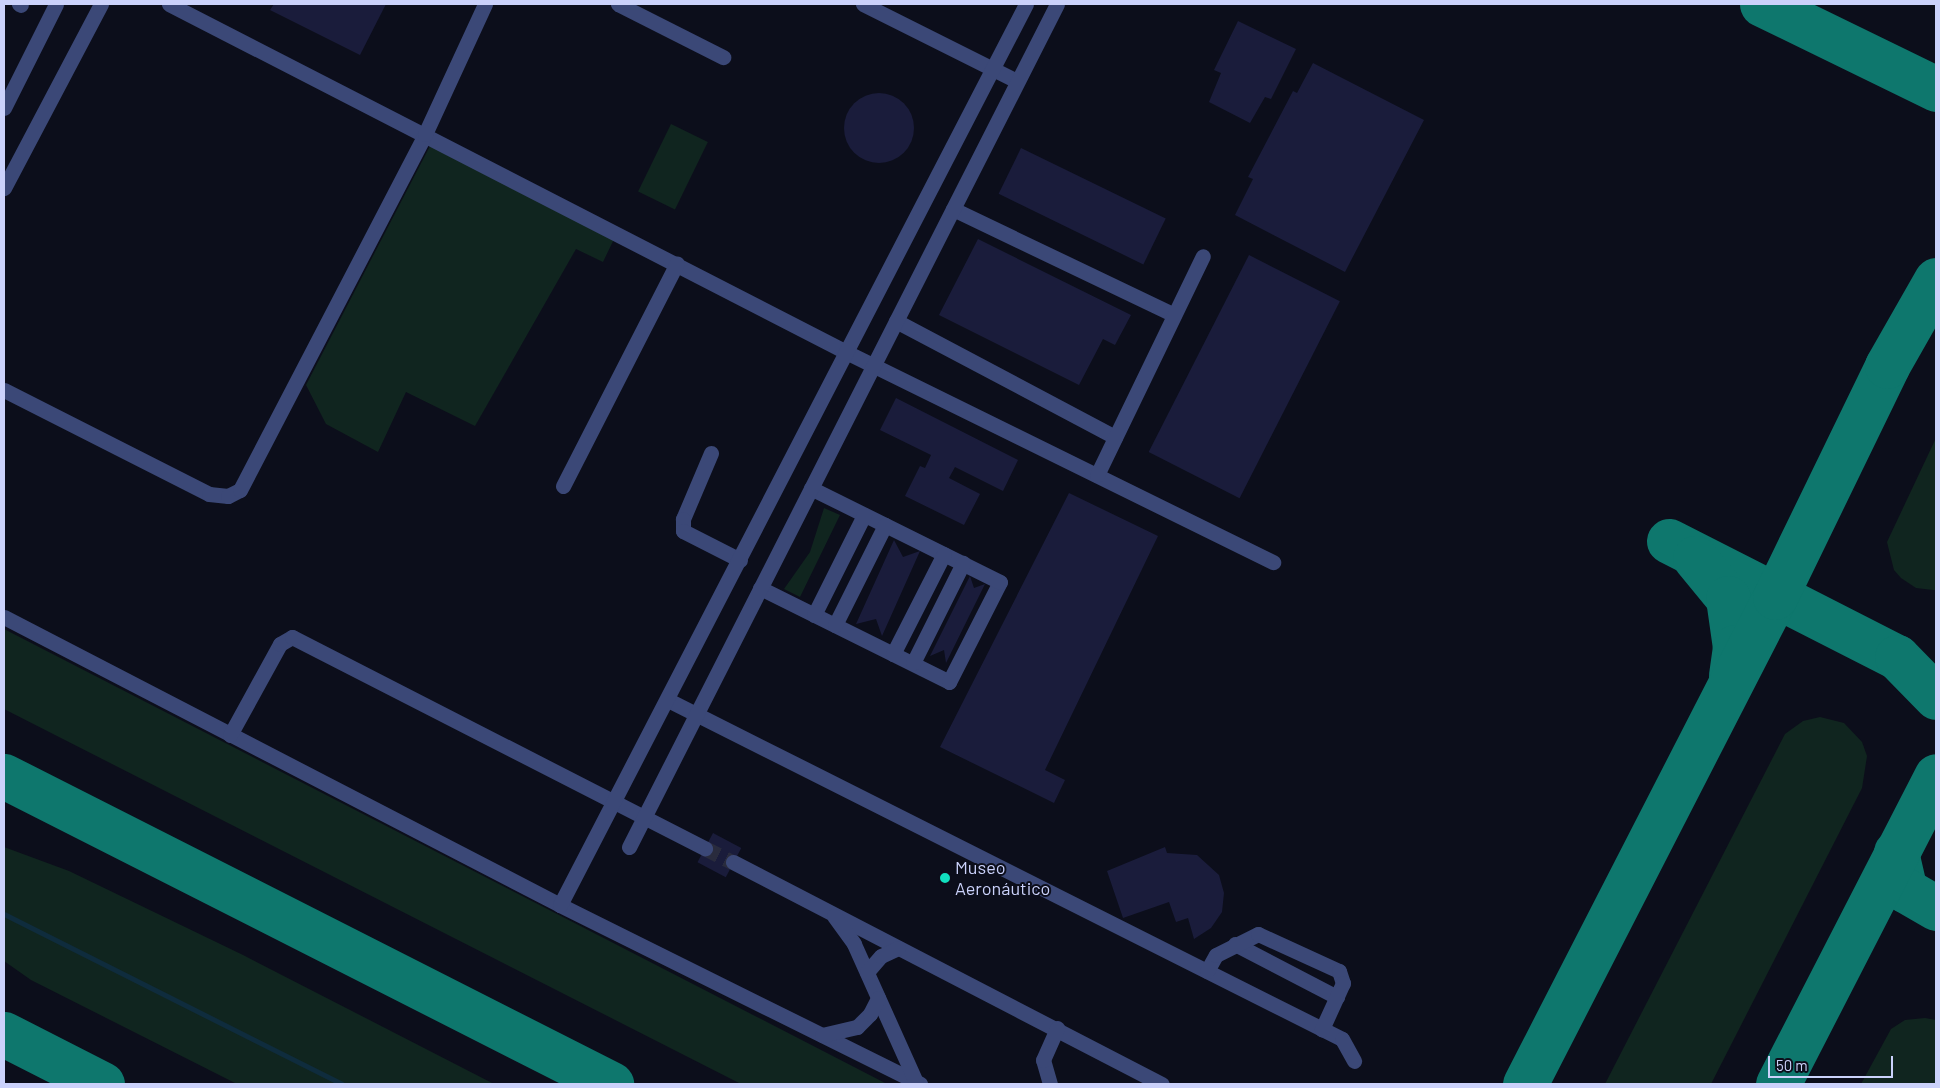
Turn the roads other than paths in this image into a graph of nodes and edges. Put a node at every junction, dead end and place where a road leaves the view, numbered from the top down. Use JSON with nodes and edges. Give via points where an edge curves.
{"nodes":[{"id":1,"x":56,"y":4,"type":"edge"},
{"id":2,"x":101,"y":4,"type":"edge"},
{"id":3,"x":169,"y":4,"type":"edge"},
{"id":4,"x":485,"y":4,"type":"edge"},
{"id":5,"x":618,"y":4,"type":"edge"},
{"id":6,"x":863,"y":4,"type":"edge"},
{"id":7,"x":1026,"y":4,"type":"edge"},
{"id":8,"x":1057,"y":4,"type":"edge"},
{"id":9,"x":722,"y":57,"type":"dead end"},
{"id":10,"x":992,"y":68,"type":"junction"},
{"id":11,"x":1015,"y":80,"type":"junction"},
{"id":12,"x":4,"y":108,"type":"edge"},
{"id":13,"x":425,"y":134,"type":"junction"},
{"id":14,"x":4,"y":188,"type":"edge"},
{"id":15,"x":953,"y":209,"type":"junction"},
{"id":16,"x":1203,"y":256,"type":"dead end"},
{"id":17,"x":677,"y":263,"type":"junction"},
{"id":18,"x":1174,"y":315,"type":"junction"},
{"id":19,"x":896,"y":321,"type":"junction"},
{"id":20,"x":848,"y":352,"type":"junction"},
{"id":21,"x":874,"y":365,"type":"junction"},
{"id":22,"x":4,"y":390,"type":"edge"},
{"id":23,"x":1116,"y":437,"type":"junction"},
{"id":24,"x":711,"y":454,"type":"dead end"},
{"id":25,"x":1097,"y":475,"type":"junction"},
{"id":26,"x":563,"y":486,"type":"dead end"},
{"id":27,"x":811,"y":488,"type":"junction"},
{"id":28,"x":864,"y":514,"type":"junction"},
{"id":29,"x":885,"y":525,"type":"junction"},
{"id":30,"x":944,"y":554,"type":"junction"},
{"id":31,"x":740,"y":560,"type":"junction"},
{"id":32,"x":1273,"y":562,"type":"dead end"},
{"id":33,"x":963,"y":563,"type":"junction"},
{"id":34,"x":760,"y":588,"type":"junction"},
{"id":35,"x":814,"y":615,"type":"junction"},
{"id":36,"x":4,"y":617,"type":"edge"},
{"id":37,"x":835,"y":625,"type":"junction"},
{"id":38,"x":893,"y":654,"type":"junction"},
{"id":39,"x":913,"y":663,"type":"junction"},
{"id":40,"x":668,"y":700,"type":"junction"},
{"id":41,"x":695,"y":714,"type":"junction"},
{"id":42,"x":230,"y":735,"type":"junction"},
{"id":43,"x":615,"y":801,"type":"junction"},
{"id":44,"x":644,"y":816,"type":"junction"},
{"id":45,"x":629,"y":847,"type":"dead end"},
{"id":46,"x":705,"y":848,"type":"tunnel mouth"},
{"id":47,"x":733,"y":862,"type":"tunnel mouth"},
{"id":48,"x":560,"y":906,"type":"junction"},
{"id":49,"x":828,"y":909,"type":"junction"},
{"id":50,"x":1235,"y":944,"type":"junction"},
{"id":51,"x":898,"y":948,"type":"junction"},
{"id":52,"x":1207,"y":971,"type":"junction"},
{"id":53,"x":867,"y":972,"type":"junction"},
{"id":54,"x":1337,"y":997,"type":"junction"},
{"id":55,"x":878,"y":998,"type":"junction"},
{"id":56,"x":1056,"y":1028,"type":"junction"},
{"id":57,"x":1322,"y":1029,"type":"junction"},
{"id":58,"x":822,"y":1035,"type":"junction"},
{"id":59,"x":1354,"y":1061,"type":"dead end"},
{"id":60,"x":917,"y":1083,"type":"edge"},
{"id":61,"x":1050,"y":1084,"type":"edge"},
{"id":62,"x":1162,"y":1084,"type":"edge"}],
"edges":[{"from":1,"to":12,"type":"street"},
{"from":2,"to":14,"type":"street"},
{"from":3,"to":13,"type":"street"},
{"from":4,"to":13,"type":"street"},
{"from":5,"to":9,"type":"street"},
{"from":6,"to":10,"type":"street"},
{"from":7,"to":10,"type":"street"},
{"from":8,"to":11,"type":"street"},
{"from":10,"to":11,"type":"street"},
{"from":10,"to":20,"type":"street"},
{"from":11,"to":15,"type":"street"},
{"from":13,"to":17,"type":"street"},
{"from":13,"to":22,"type":"street","via":[[235,494],[209,494]]},
{"from":15,"to":18,"type":"street"},
{"from":15,"to":19,"type":"street"},
{"from":16,"to":18,"type":"street"},
{"from":17,"to":20,"type":"street"},
{"from":17,"to":26,"type":"street"},
{"from":18,"to":23,"type":"street"},
{"from":19,"to":21,"type":"street"},
{"from":19,"to":23,"type":"street"},
{"from":20,"to":21,"type":"street"},
{"from":20,"to":31,"type":"street"},
{"from":21,"to":25,"type":"street"},
{"from":21,"to":27,"type":"street"},
{"from":23,"to":25,"type":"street"},
{"from":24,"to":31,"type":"street","via":[[684,519],[683,531]]},
{"from":25,"to":32,"type":"street"},
{"from":27,"to":28,"type":"street"},
{"from":27,"to":34,"type":"street"},
{"from":28,"to":29,"type":"street"},
{"from":28,"to":35,"type":"street"},
{"from":29,"to":30,"type":"street"},
{"from":29,"to":37,"type":"street"},
{"from":30,"to":33,"type":"street"},
{"from":30,"to":38,"type":"street"},
{"from":31,"to":40,"type":"street"},
{"from":33,"to":39,"type":"street"},
{"from":33,"to":39,"type":"street","via":[[1000,582],[950,682]]},
{"from":34,"to":35,"type":"street"},
{"from":34,"to":41,"type":"street"},
{"from":35,"to":37,"type":"street"},
{"from":36,"to":42,"type":"street"},
{"from":37,"to":38,"type":"street"},
{"from":38,"to":39,"type":"street"},
{"from":40,"to":41,"type":"street"},
{"from":40,"to":43,"type":"street"},
{"from":41,"to":44,"type":"street"},
{"from":41,"to":52,"type":"street"},
{"from":42,"to":43,"type":"street","via":[[280,644],[292,637]]},
{"from":42,"to":48,"type":"street"},
{"from":43,"to":44,"type":"street"},
{"from":43,"to":48,"type":"street"},
{"from":44,"to":45,"type":"street"},
{"from":44,"to":46,"type":"street"},
{"from":47,"to":49,"type":"street"},
{"from":48,"to":58,"type":"street"},
{"from":49,"to":51,"type":"street"},
{"from":49,"to":53,"type":"street","via":[[854,944]]},
{"from":50,"to":52,"type":"street","via":[[1216,955]]},
{"from":50,"to":54,"type":"street"},
{"from":50,"to":54,"type":"street","via":[[1251,935],[1266,935],[1338,971],[1343,984]]},
{"from":51,"to":53,"type":"street","via":[[881,956]]},
{"from":51,"to":56,"type":"street"},
{"from":52,"to":57,"type":"street"},
{"from":53,"to":55,"type":"street"},
{"from":54,"to":57,"type":"street"},
{"from":55,"to":58,"type":"street","via":[[870,1014],[857,1027]]},
{"from":55,"to":60,"type":"street"},
{"from":56,"to":61,"type":"street","via":[[1043,1060]]},
{"from":56,"to":62,"type":"street"},
{"from":57,"to":59,"type":"street","via":[[1347,1043]]},
{"from":58,"to":60,"type":"street"}]}
